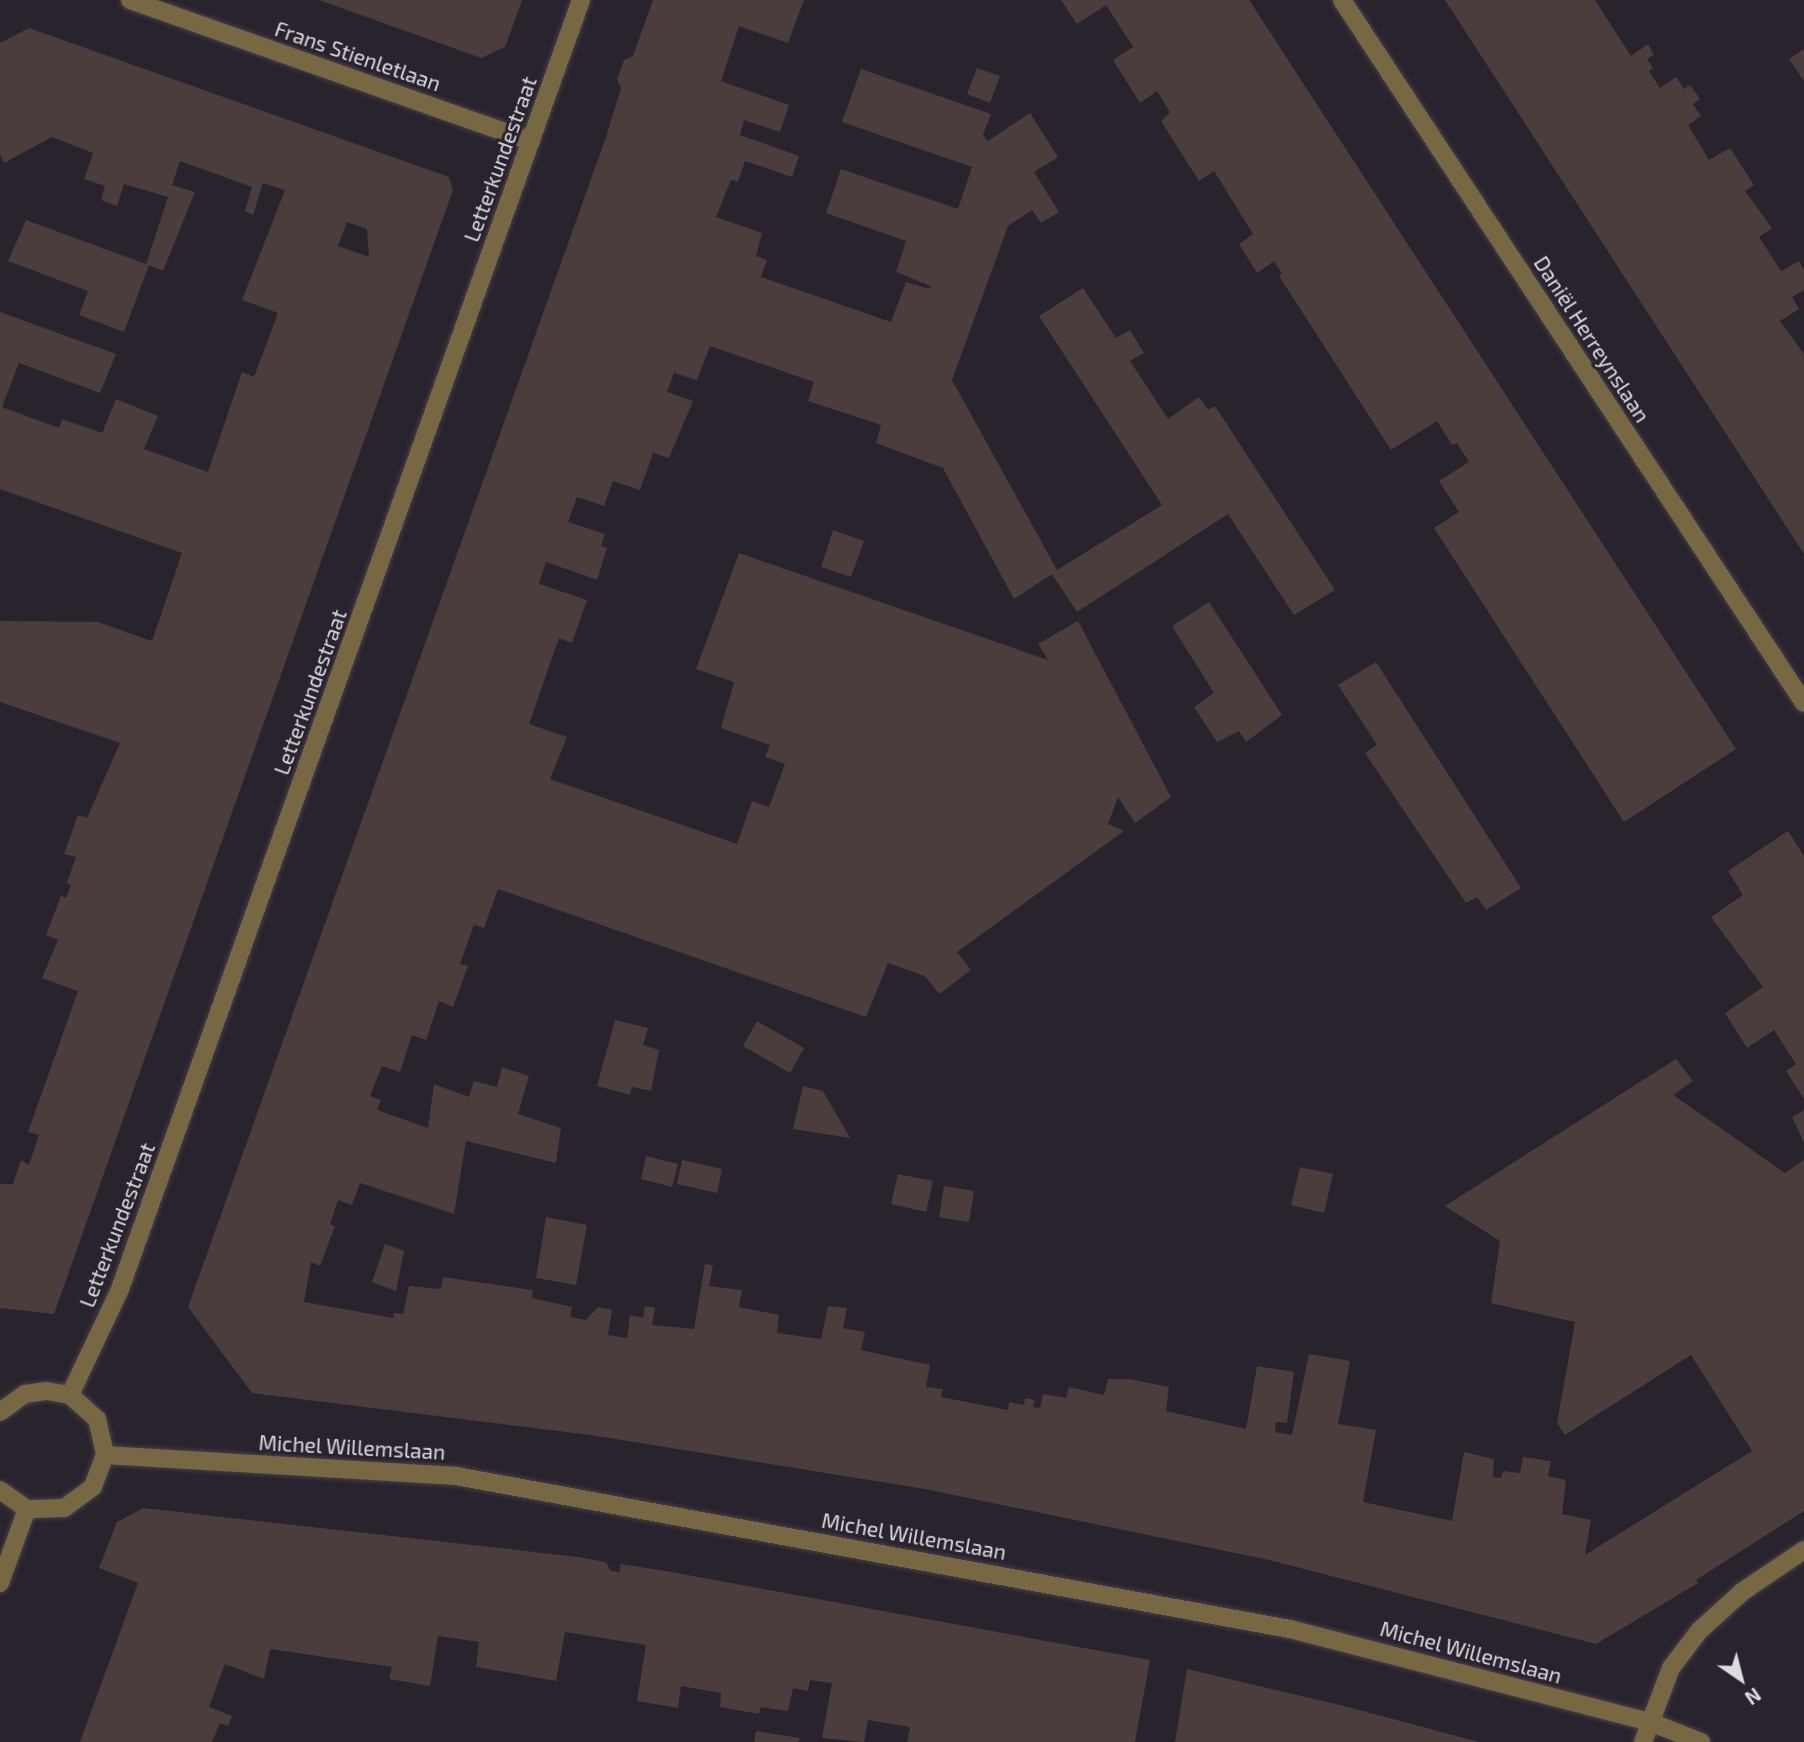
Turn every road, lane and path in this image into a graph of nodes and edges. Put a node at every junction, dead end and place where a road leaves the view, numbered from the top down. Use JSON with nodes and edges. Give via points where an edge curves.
{"nodes":[{"id":1,"x":130,"y":0,"type":"edge"},
{"id":2,"x":581,"y":0,"type":"edge"},
{"id":3,"x":1342,"y":0,"type":"edge"},
{"id":4,"x":531,"y":141,"type":"junction"},
{"id":5,"x":1804,"y":703,"type":"edge"},
{"id":6,"x":70,"y":1395,"type":"junction"},
{"id":7,"x":0,"y":1412,"type":"edge"},
{"id":8,"x":106,"y":1455,"type":"junction"},
{"id":9,"x":0,"y":1490,"type":"edge"},
{"id":10,"x":27,"y":1509,"type":"junction"},
{"id":11,"x":1804,"y":1550,"type":"edge"},
{"id":12,"x":0,"y":1583,"type":"edge"},
{"id":13,"x":1650,"y":1722,"type":"junction"},
{"id":14,"x":1643,"y":1742,"type":"edge"},
{"id":15,"x":1701,"y":1742,"type":"edge"}],
"edges":[{"from":1,"to":4,"type":"street","name":"Frans Stienletlaan"},
{"from":2,"to":4,"type":"street","name":"Letterkundestraat"},
{"from":3,"to":5,"type":"street","name":"Daniël Herreynslaan"},
{"from":4,"to":6,"type":"street","name":"Letterkundestraat","via":[[120,1289]]},
{"from":6,"to":7,"type":"street","via":[[25,1394]]},
{"from":6,"to":8,"type":"street","via":[[97,1419]]},
{"from":8,"to":10,"type":"street","via":[[93,1487],[80,1500],[64,1508]]},
{"from":8,"to":13,"type":"street","name":"Michel Willemslaan","via":[[456,1476],[1290,1629]]},
{"from":9,"to":10,"type":"street"},
{"from":10,"to":12,"type":"street"},
{"from":11,"to":13,"type":"street","via":[[1742,1591],[1699,1631],[1671,1668]]},
{"from":13,"to":14,"type":"street"},
{"from":13,"to":15,"type":"street","name":"Michel Willemslaan"}]}
